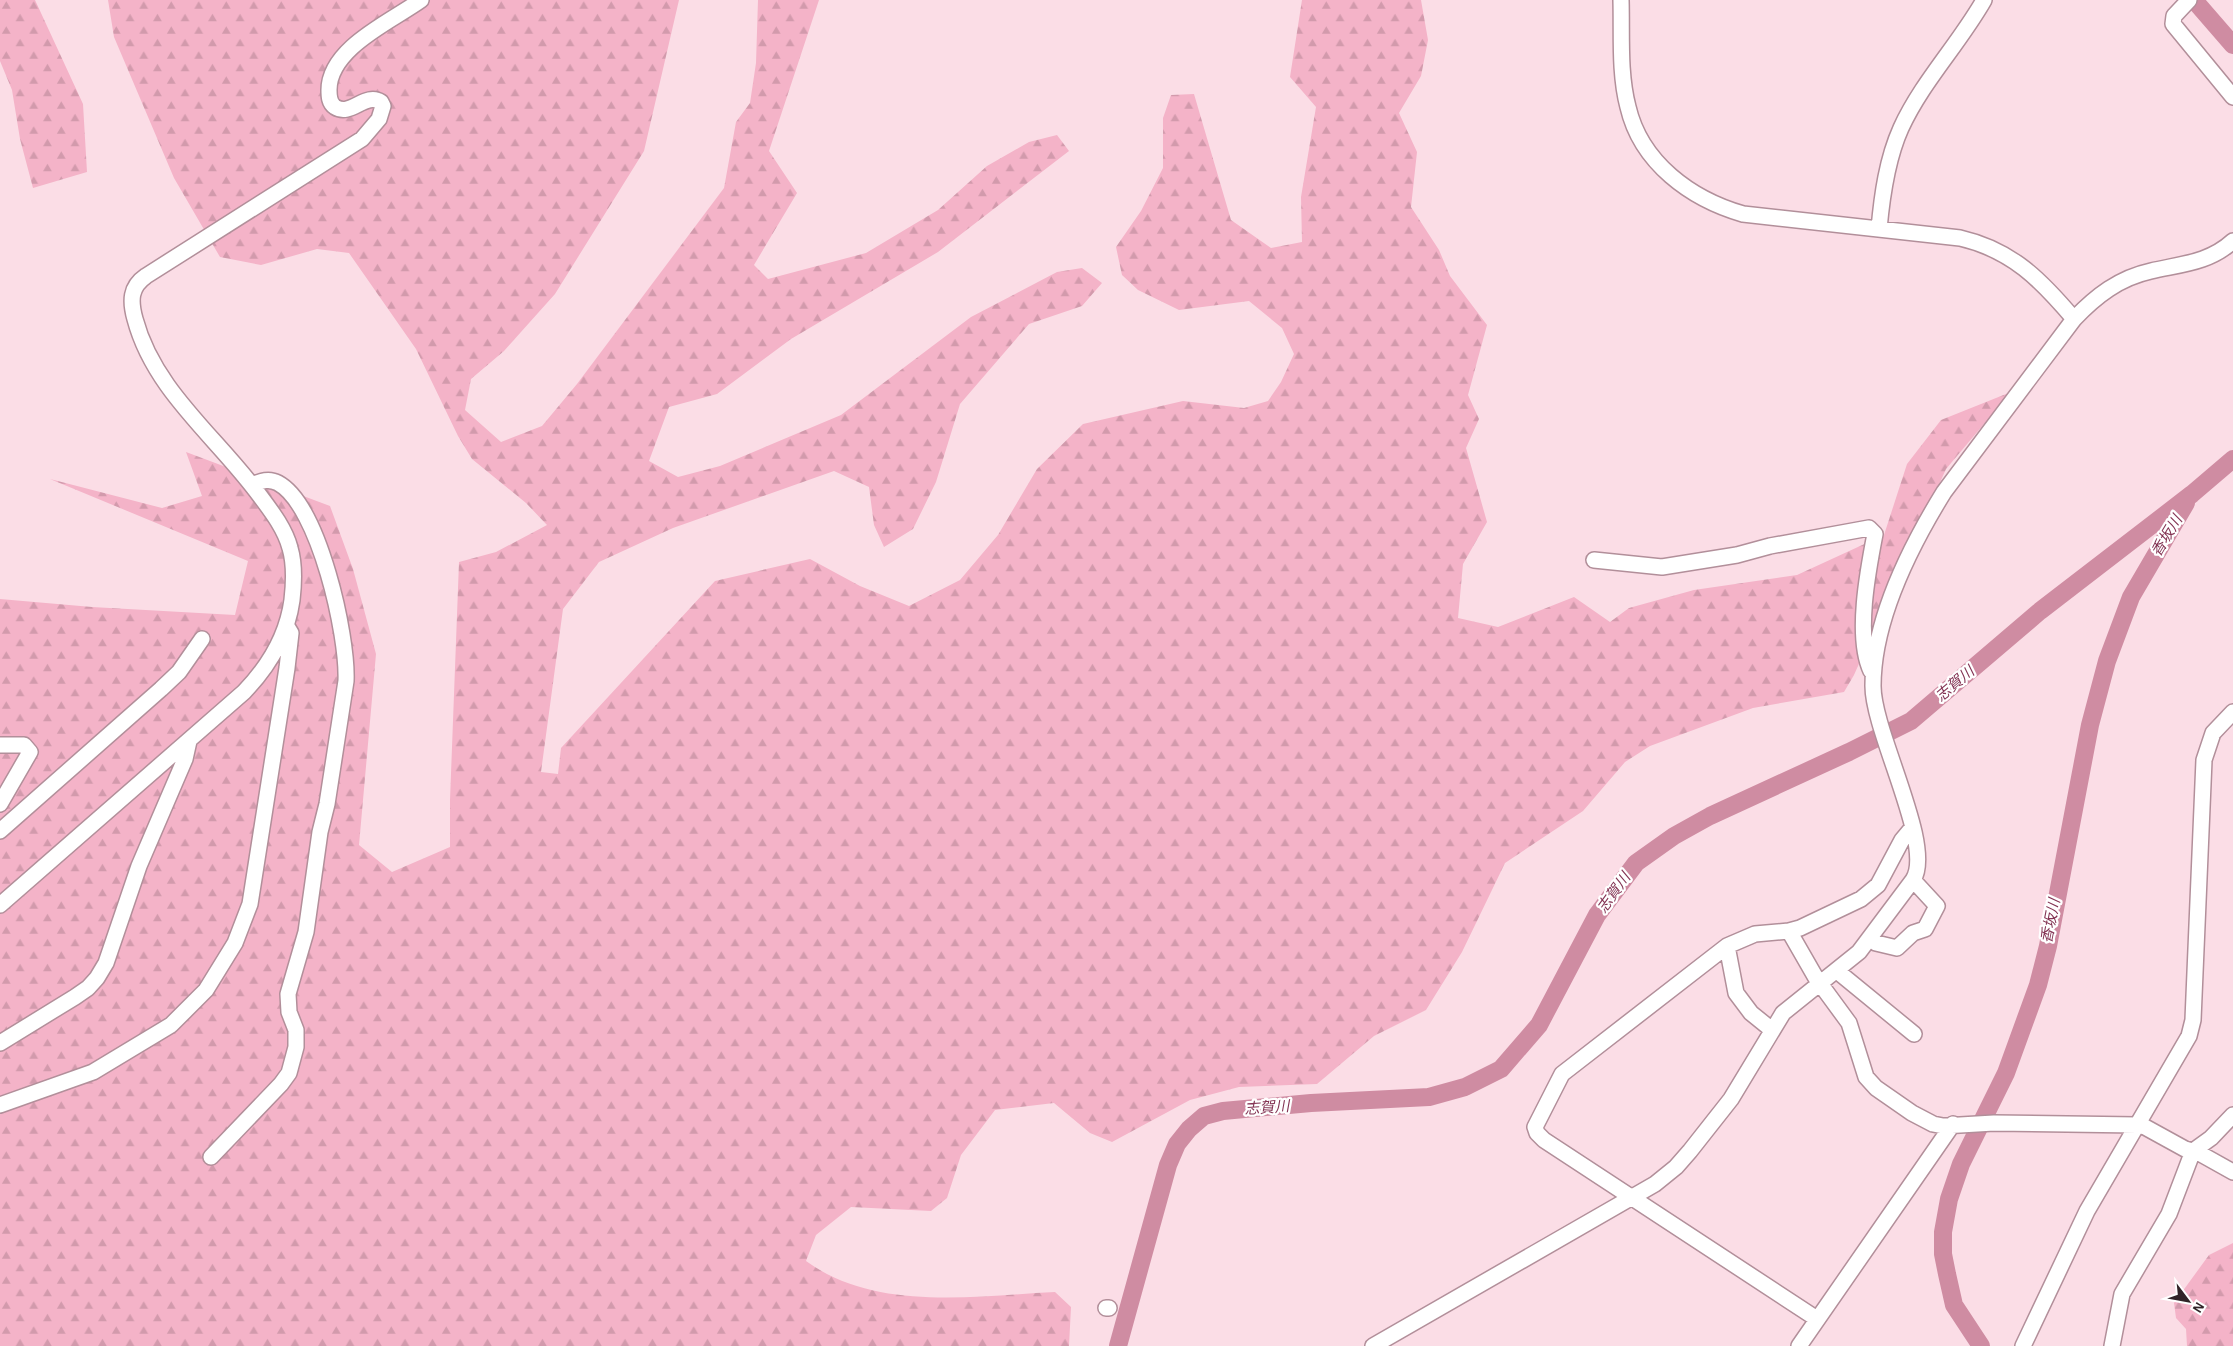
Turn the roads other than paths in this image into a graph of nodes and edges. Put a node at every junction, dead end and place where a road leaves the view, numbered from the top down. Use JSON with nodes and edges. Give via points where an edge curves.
{"nodes":[{"id":1,"x":421,"y":0,"type":"edge"},
{"id":2,"x":1620,"y":0,"type":"edge"},
{"id":3,"x":1984,"y":0,"type":"edge"},
{"id":4,"x":2189,"y":0,"type":"edge"},
{"id":5,"x":2233,"y":97,"type":"edge"},
{"id":6,"x":1879,"y":229,"type":"junction"},
{"id":7,"x":2233,"y":242,"type":"edge"},
{"id":8,"x":2074,"y":319,"type":"junction"},
{"id":9,"x":252,"y":485,"type":"junction"},
{"id":10,"x":1594,"y":560,"type":"dead end"},
{"id":11,"x":287,"y":624,"type":"junction"},
{"id":12,"x":202,"y":639,"type":"dead end"},
{"id":13,"x":1874,"y":676,"type":"junction"},
{"id":14,"x":2233,"y":712,"type":"edge"},
{"id":15,"x":189,"y":740,"type":"junction"},
{"id":16,"x":0,"y":745,"type":"edge"},
{"id":17,"x":0,"y":804,"type":"edge"},
{"id":18,"x":1912,"y":828,"type":"junction"},
{"id":19,"x":0,"y":831,"type":"edge"},
{"id":20,"x":1913,"y":880,"type":"junction"},
{"id":21,"x":0,"y":905,"type":"edge"},
{"id":22,"x":1789,"y":932,"type":"junction"},
{"id":23,"x":1870,"y":938,"type":"junction"},
{"id":24,"x":1727,"y":946,"type":"junction"},
{"id":25,"x":1836,"y":971,"type":"junction"},
{"id":26,"x":1822,"y":983,"type":"junction"},
{"id":27,"x":1772,"y":1030,"type":"junction"},
{"id":28,"x":1914,"y":1034,"type":"dead end"},
{"id":29,"x":0,"y":1043,"type":"edge"},
{"id":30,"x":0,"y":1105,"type":"edge"},
{"id":31,"x":2233,"y":1115,"type":"edge"},
{"id":32,"x":1956,"y":1124,"type":"junction"},
{"id":33,"x":2137,"y":1125,"type":"junction"},
{"id":34,"x":2193,"y":1151,"type":"junction"},
{"id":35,"x":211,"y":1157,"type":"dead end"},
{"id":36,"x":2233,"y":1172,"type":"edge"},
{"id":37,"x":1632,"y":1197,"type":"junction"},
{"id":38,"x":1817,"y":1319,"type":"junction"},
{"id":39,"x":1373,"y":1346,"type":"edge"},
{"id":40,"x":1799,"y":1346,"type":"edge"},
{"id":41,"x":2023,"y":1346,"type":"edge"},
{"id":42,"x":2112,"y":1346,"type":"edge"}],
"edges":[{"from":1,"to":9,"type":"street","via":[[359,42],[338,62],[331,76],[329,98],[338,109],[346,110],[369,99],[381,102],[383,106],[379,119],[362,139],[146,276],[134,287],[132,304],[136,323],[158,374]]},
{"from":2,"to":6,"type":"street","via":[[1623,78],[1630,114],[1645,145],[1680,184],[1715,205],[1743,214]]},
{"from":3,"to":6,"type":"street","via":[[1900,129],[1884,189]]},
{"from":4,"to":5,"type":"street","via":[[2172,19],[2175,28]]},
{"from":6,"to":8,"type":"street","via":[[1960,238],[1994,248],[2035,277]]},
{"from":7,"to":8,"type":"street","via":[[2192,264],[2150,271],[2120,282],[2090,302]]},
{"from":8,"to":13,"type":"street","via":[[1944,492],[1926,521],[1899,579],[1880,637]]},
{"from":9,"to":11,"type":"street","via":[[271,510],[290,547],[294,580]]},
{"from":9,"to":35,"type":"street","via":[[263,481],[277,482],[300,503],[326,568],[342,629],[346,681],[306,932],[288,994],[289,1012],[296,1030],[294,1060],[281,1084]]},
{"from":10,"to":13,"type":"street","via":[[1662,566],[1737,555],[1869,528],[1875,534],[1866,580],[1864,629]]},
{"from":11,"to":15,"type":"street","via":[[273,658],[254,681]]},
{"from":11,"to":30,"type":"street","via":[[291,633],[287,668],[250,904],[235,943],[216,976],[196,1003],[172,1025],[142,1044],[92,1072]]},
{"from":12,"to":19,"type":"street","via":[[179,672],[161,690]]},
{"from":13,"to":18,"type":"street","via":[[1878,723]]},
{"from":14,"to":33,"type":"street","via":[[2214,733],[2204,760],[2192,1028],[2182,1051]]},
{"from":15,"to":21,"type":"street"},
{"from":15,"to":29,"type":"street","via":[[186,759],[139,866],[102,971],[88,988]]},
{"from":16,"to":17,"type":"street","via":[[24,745],[30,752]]},
{"from":18,"to":20,"type":"street","via":[[1919,860]]},
{"from":18,"to":22,"type":"street","via":[[1870,893],[1846,908]]},
{"from":20,"to":23,"type":"street"},
{"from":20,"to":23,"type":"street","via":[[1937,906],[1925,929],[1913,933],[1897,948],[1876,943]]},
{"from":22,"to":24,"type":"street","via":[[1754,934]]},
{"from":22,"to":26,"type":"street"},
{"from":23,"to":25,"type":"street","via":[[1853,958]]},
{"from":24,"to":27,"type":"street","via":[[1736,993],[1751,1013]]},
{"from":24,"to":37,"type":"street","via":[[1562,1074],[1535,1127],[1536,1133],[1544,1140]]},
{"from":25,"to":26,"type":"street"},
{"from":25,"to":28,"type":"street"},
{"from":26,"to":27,"type":"street","via":[[1787,1009]]},
{"from":26,"to":32,"type":"street","via":[[1849,1023],[1871,1082],[1927,1121],[1938,1126]]},
{"from":27,"to":37,"type":"street","via":[[1731,1099],[1690,1151],[1669,1173]]},
{"from":31,"to":34,"type":"street"},
{"from":32,"to":33,"type":"street"},
{"from":32,"to":38,"type":"street"},
{"from":33,"to":34,"type":"street"},
{"from":33,"to":41,"type":"street","via":[[2087,1211]]},
{"from":34,"to":36,"type":"street"},
{"from":34,"to":42,"type":"street","via":[[2169,1214],[2122,1294]]},
{"from":37,"to":38,"type":"street"},
{"from":37,"to":39,"type":"street"},
{"from":38,"to":40,"type":"street"}]}
